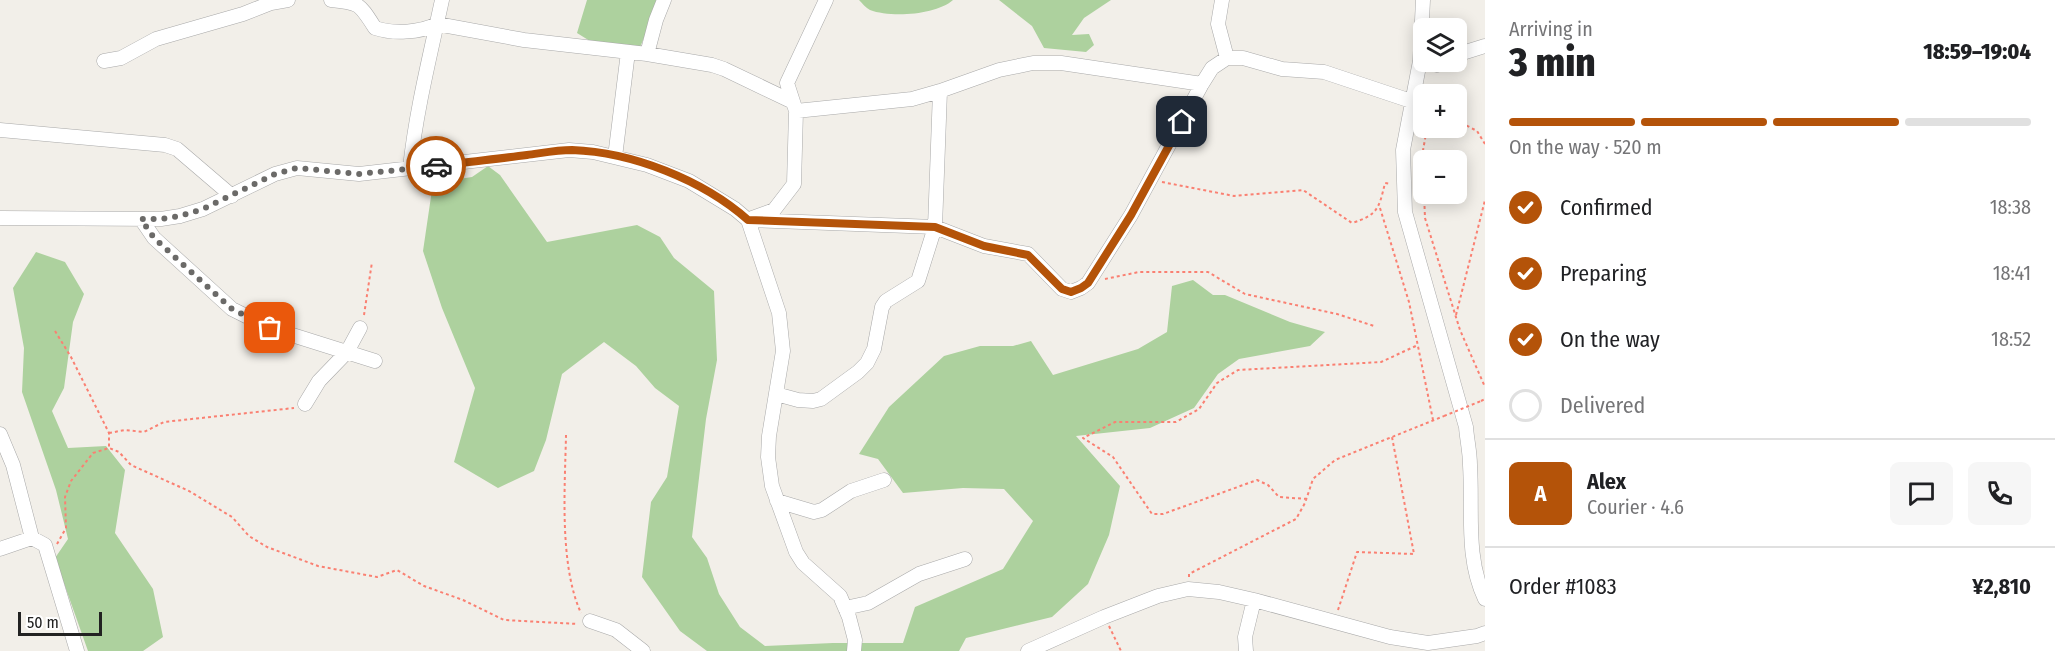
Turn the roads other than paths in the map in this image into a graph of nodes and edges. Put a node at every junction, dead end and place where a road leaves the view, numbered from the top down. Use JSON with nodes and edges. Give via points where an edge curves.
{"nodes":[{"id":1,"x":288,"y":0,"type":"edge"},
{"id":2,"x":331,"y":0,"type":"edge"},
{"id":3,"x":442,"y":0,"type":"edge"},
{"id":4,"x":664,"y":0,"type":"edge"},
{"id":5,"x":826,"y":0,"type":"edge"},
{"id":6,"x":1222,"y":0,"type":"edge"},
{"id":7,"x":1423,"y":0,"type":"edge"},
{"id":8,"x":1422,"y":18,"type":"edge"},
{"id":9,"x":437,"y":24,"type":"junction"},
{"id":10,"x":1485,"y":46,"type":"edge"},
{"id":11,"x":628,"y":52,"type":"junction"},
{"id":12,"x":1467,"y":52,"type":"edge"},
{"id":13,"x":647,"y":54,"type":"junction"},
{"id":14,"x":1227,"y":58,"type":"junction"},
{"id":15,"x":104,"y":60,"type":"dead end"},
{"id":16,"x":1417,"y":72,"type":"edge"},
{"id":17,"x":1202,"y":84,"type":"junction"},
{"id":18,"x":940,"y":91,"type":"junction"},
{"id":19,"x":1411,"y":101,"type":"junction"},
{"id":20,"x":795,"y":107,"type":"junction"},
{"id":21,"x":0,"y":130,"type":"edge"},
{"id":22,"x":615,"y":157,"type":"junction"},
{"id":23,"x":410,"y":168,"type":"junction"},
{"id":24,"x":232,"y":196,"type":"junction"},
{"id":25,"x":0,"y":218,"type":"edge"},
{"id":26,"x":141,"y":219,"type":"junction"},
{"id":27,"x":748,"y":220,"type":"junction"},
{"id":28,"x":935,"y":227,"type":"junction"},
{"id":29,"x":360,"y":328,"type":"road end"},
{"id":30,"x":347,"y":352,"type":"junction"},
{"id":31,"x":375,"y":361,"type":"dead end"},
{"id":32,"x":776,"y":394,"type":"junction"},
{"id":33,"x":305,"y":404,"type":"road end"},
{"id":34,"x":0,"y":434,"type":"edge"},
{"id":35,"x":884,"y":480,"type":"dead end"},
{"id":36,"x":777,"y":501,"type":"junction"},
{"id":37,"x":32,"y":538,"type":"junction"},
{"id":38,"x":0,"y":549,"type":"edge"},
{"id":39,"x":965,"y":560,"type":"dead end"},
{"id":40,"x":1485,"y":599,"type":"edge"},
{"id":41,"x":1254,"y":600,"type":"junction"},
{"id":42,"x":845,"y":608,"type":"junction"},
{"id":43,"x":590,"y":621,"type":"road end"},
{"id":44,"x":1485,"y":633,"type":"edge"},
{"id":45,"x":77,"y":651,"type":"edge"},
{"id":46,"x":644,"y":651,"type":"edge"},
{"id":47,"x":854,"y":651,"type":"edge"},
{"id":48,"x":1028,"y":651,"type":"edge"},
{"id":49,"x":1246,"y":651,"type":"edge"}],
"edges":[{"from":1,"to":15,"type":"street","via":[[156,39],[121,58]]},
{"from":2,"to":9,"type":"street","via":[[354,3],[375,28],[386,32],[426,30]]},
{"from":3,"to":9,"type":"street"},
{"from":4,"to":13,"type":"street"},
{"from":5,"to":20,"type":"street","via":[[788,83]]},
{"from":6,"to":14,"type":"street","via":[[1218,24]]},
{"from":7,"to":8,"type":"street"},
{"from":9,"to":11,"type":"street","via":[[524,40]]},
{"from":9,"to":23,"type":"street"},
{"from":10,"to":12,"type":"street"},
{"from":11,"to":13,"type":"street"},
{"from":11,"to":22,"type":"street"},
{"from":13,"to":20,"type":"street","via":[[724,69]]},
{"from":14,"to":17,"type":"street","via":[[1212,68]]},
{"from":14,"to":19,"type":"street","via":[[1282,69],[1324,72]]},
{"from":16,"to":19,"type":"street"},
{"from":17,"to":18,"type":"street","via":[[1061,63],[1033,63],[999,69]]},
{"from":17,"to":28,"type":"street","via":[[1151,179],[1088,283],[1081,288],[1071,292],[1062,289],[1028,255],[984,246]]},
{"from":18,"to":20,"type":"street","via":[[912,99]]},
{"from":18,"to":28,"type":"street"},
{"from":19,"to":40,"type":"street","via":[[1403,150],[1405,212],[1466,427],[1471,548]]},
{"from":20,"to":27,"type":"street","via":[[794,184],[774,210]]},
{"from":21,"to":24,"type":"street","via":[[165,145],[177,149]]},
{"from":22,"to":23,"type":"street","via":[[569,150]]},
{"from":22,"to":27,"type":"street","via":[[689,181]]},
{"from":23,"to":24,"type":"street","via":[[359,174],[297,168],[275,174]]},
{"from":24,"to":26,"type":"street","via":[[180,216]]},
{"from":25,"to":26,"type":"street"},
{"from":26,"to":30,"type":"street","via":[[154,238],[232,309],[270,328]]},
{"from":27,"to":28,"type":"street"},
{"from":27,"to":32,"type":"street","via":[[779,313],[783,351]]},
{"from":28,"to":32,"type":"street","via":[[918,281],[882,307],[874,349],[867,363],[821,399],[798,400]]},
{"from":29,"to":30,"type":"street"},
{"from":30,"to":31,"type":"street"},
{"from":30,"to":33,"type":"street","via":[[319,381]]},
{"from":32,"to":36,"type":"street","via":[[768,457]]},
{"from":34,"to":37,"type":"street","via":[[13,465]]},
{"from":35,"to":36,"type":"street","via":[[851,491],[814,512]]},
{"from":36,"to":42,"type":"street","via":[[796,552],[840,596]]},
{"from":37,"to":38,"type":"street"},
{"from":37,"to":45,"type":"street","via":[[45,545]]},
{"from":39,"to":42,"type":"street","via":[[919,574],[868,603]]},
{"from":41,"to":44,"type":"street","via":[[1390,637],[1428,643]]},
{"from":41,"to":48,"type":"street","via":[[1188,589],[1158,596]]},
{"from":41,"to":49,"type":"street","via":[[1245,637]]},
{"from":42,"to":47,"type":"street","via":[[855,640]]},
{"from":43,"to":46,"type":"street","via":[[616,630]]}]}
